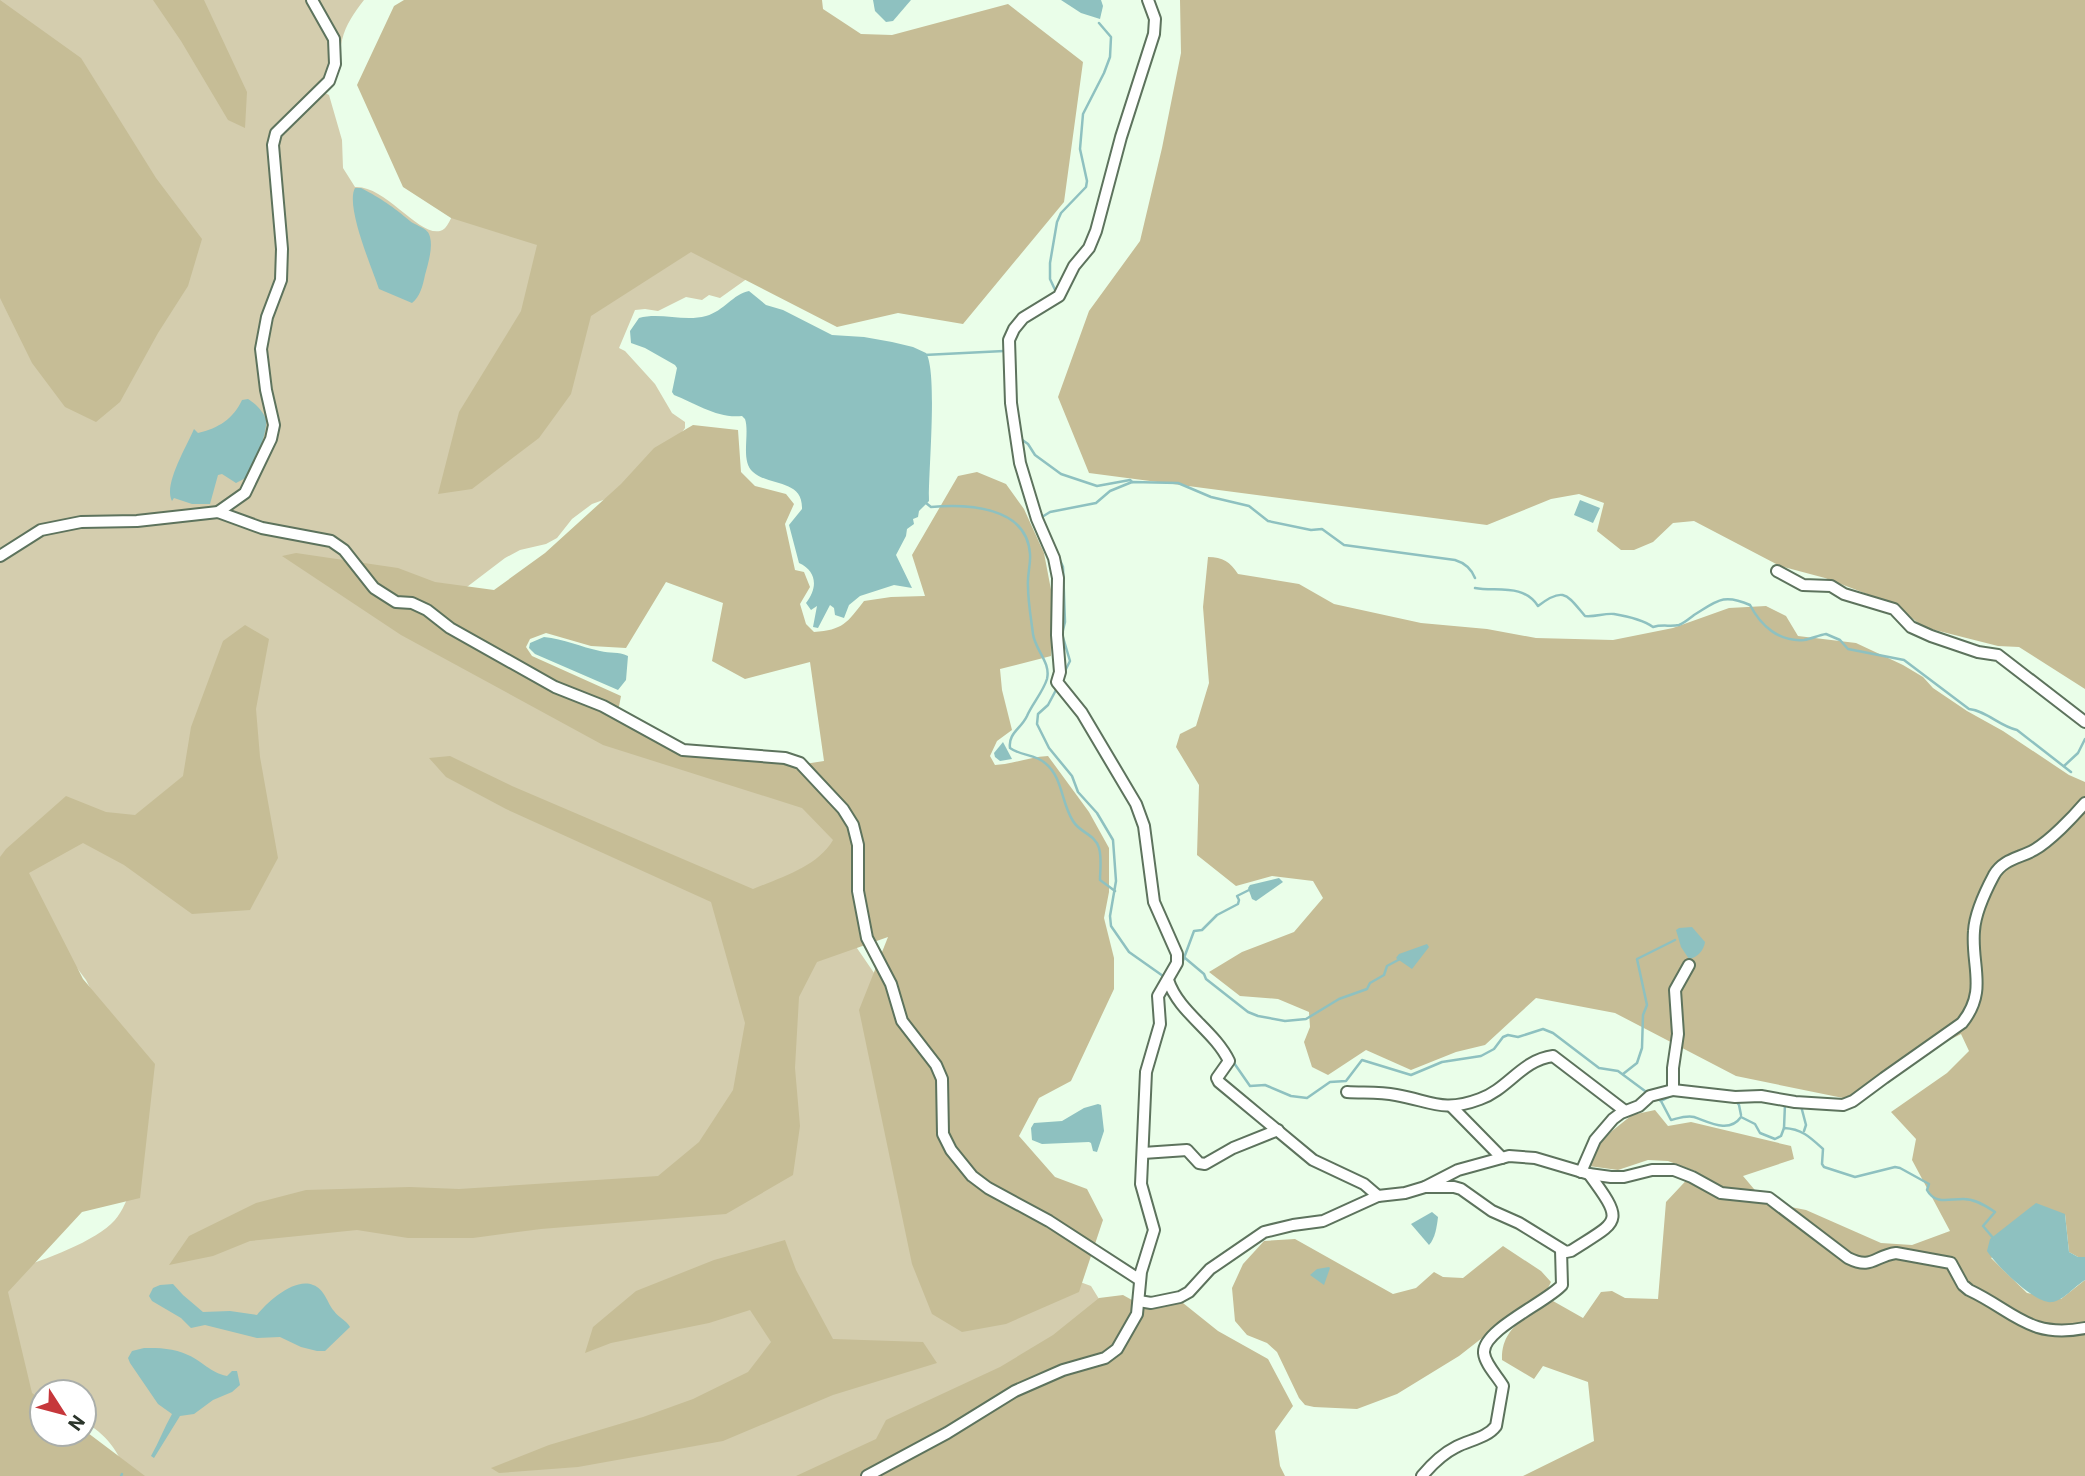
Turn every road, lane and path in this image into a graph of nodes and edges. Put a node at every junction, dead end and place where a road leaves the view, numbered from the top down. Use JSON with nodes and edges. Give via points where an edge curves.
{"nodes":[{"id":1,"x":312,"y":0,"type":"edge"},
{"id":2,"x":1148,"y":0,"type":"edge"},
{"id":3,"x":218,"y":512,"type":"junction"},
{"id":4,"x":0,"y":555,"type":"edge"},
{"id":5,"x":1777,"y":570,"type":"dead end"},
{"id":6,"x":2085,"y":722,"type":"edge"},
{"id":7,"x":2085,"y":803,"type":"edge"},
{"id":8,"x":1689,"y":965,"type":"dead end"},
{"id":9,"x":1168,"y":980,"type":"junction"},
{"id":10,"x":1673,"y":1090,"type":"junction"},
{"id":11,"x":1348,"y":1092,"type":"dead end"},
{"id":12,"x":1452,"y":1107,"type":"junction"},
{"id":13,"x":1625,"y":1111,"type":"junction"},
{"id":14,"x":1278,"y":1130,"type":"junction"},
{"id":15,"x":1143,"y":1153,"type":"junction"},
{"id":16,"x":1502,"y":1158,"type":"junction"},
{"id":17,"x":1585,"y":1173,"type":"junction"},
{"id":18,"x":1425,"y":1187,"type":"junction"},
{"id":19,"x":1378,"y":1196,"type":"junction"},
{"id":20,"x":1561,"y":1250,"type":"junction"},
{"id":21,"x":1140,"y":1280,"type":"junction"},
{"id":22,"x":1139,"y":1301,"type":"junction"},
{"id":23,"x":2085,"y":1328,"type":"edge"},
{"id":24,"x":867,"y":1476,"type":"edge"},
{"id":25,"x":1422,"y":1476,"type":"edge"}],
"edges":[{"from":1,"to":3,"type":"street","via":[[334,39],[335,64],[330,81],[276,133],[273,145],[281,280],[261,349],[274,425],[245,493]]},
{"from":2,"to":9,"type":"street","via":[[1155,19],[1154,34],[1096,231],[1057,296],[1017,324],[1008,348],[1015,434],[1028,494],[1058,578],[1057,682],[1082,713],[1136,804],[1144,826],[1154,902],[1177,954]]},
{"from":3,"to":4,"type":"street","via":[[81,522],[41,530]]},
{"from":3,"to":21,"type":"street","via":[[262,527],[331,541],[344,550],[374,588],[396,602],[427,610],[450,628],[555,687],[603,706],[683,750],[800,763],[844,809],[853,825],[867,938],[891,984],[902,1021],[942,1079],[943,1134],[951,1150],[988,1188],[1049,1220]]},
{"from":5,"to":6,"type":"street","via":[[1803,585],[1831,586],[1894,610],[1911,627],[1931,636],[1998,655]]},
{"from":7,"to":10,"type":"street","via":[[2047,840],[2004,864],[1993,877],[1974,931],[1976,1001],[1971,1012],[1874,1088],[1843,1105]]},
{"from":8,"to":10,"type":"street","via":[[1675,990],[1678,1034]]},
{"from":9,"to":14,"type":"street","via":[[1180,1002],[1223,1049],[1228,1060],[1219,1082]]},
{"from":9,"to":15,"type":"street","via":[[1158,996],[1160,1024],[1146,1072]]},
{"from":10,"to":13,"type":"street","via":[[1651,1095]]},
{"from":11,"to":12,"type":"street","via":[[1415,1098]]},
{"from":12,"to":13,"type":"street","via":[[1489,1095],[1531,1062],[1553,1056]]},
{"from":12,"to":16,"type":"street"},
{"from":13,"to":17,"type":"street","via":[[1595,1140]]},
{"from":14,"to":15,"type":"street","via":[[1205,1164],[1186,1150]]},
{"from":14,"to":19,"type":"street","via":[[1313,1160],[1364,1184]]},
{"from":15,"to":21,"type":"street","via":[[1141,1184],[1154,1230]]},
{"from":16,"to":17,"type":"street","via":[[1523,1156]]},
{"from":16,"to":18,"type":"street","via":[[1458,1170]]},
{"from":17,"to":20,"type":"street","via":[[1608,1200],[1613,1219],[1610,1226],[1572,1251]]},
{"from":17,"to":23,"type":"street","via":[[1624,1177],[1674,1170],[1721,1193],[1769,1198],[1858,1263],[1875,1262],[1896,1252],[1951,1263],[1962,1285],[2025,1323],[2064,1332]]},
{"from":18,"to":19,"type":"street"},
{"from":18,"to":20,"type":"street","via":[[1461,1189]]},
{"from":19,"to":22,"type":"street","via":[[1323,1221],[1264,1232],[1210,1269],[1180,1297]]},
{"from":20,"to":25,"type":"street","via":[[1562,1285],[1486,1344],[1484,1352],[1503,1386],[1496,1426],[1440,1457]]},
{"from":21,"to":22,"type":"street"},
{"from":22,"to":24,"type":"street","via":[[1137,1314],[1117,1349],[1105,1358],[1015,1391]]}]}
